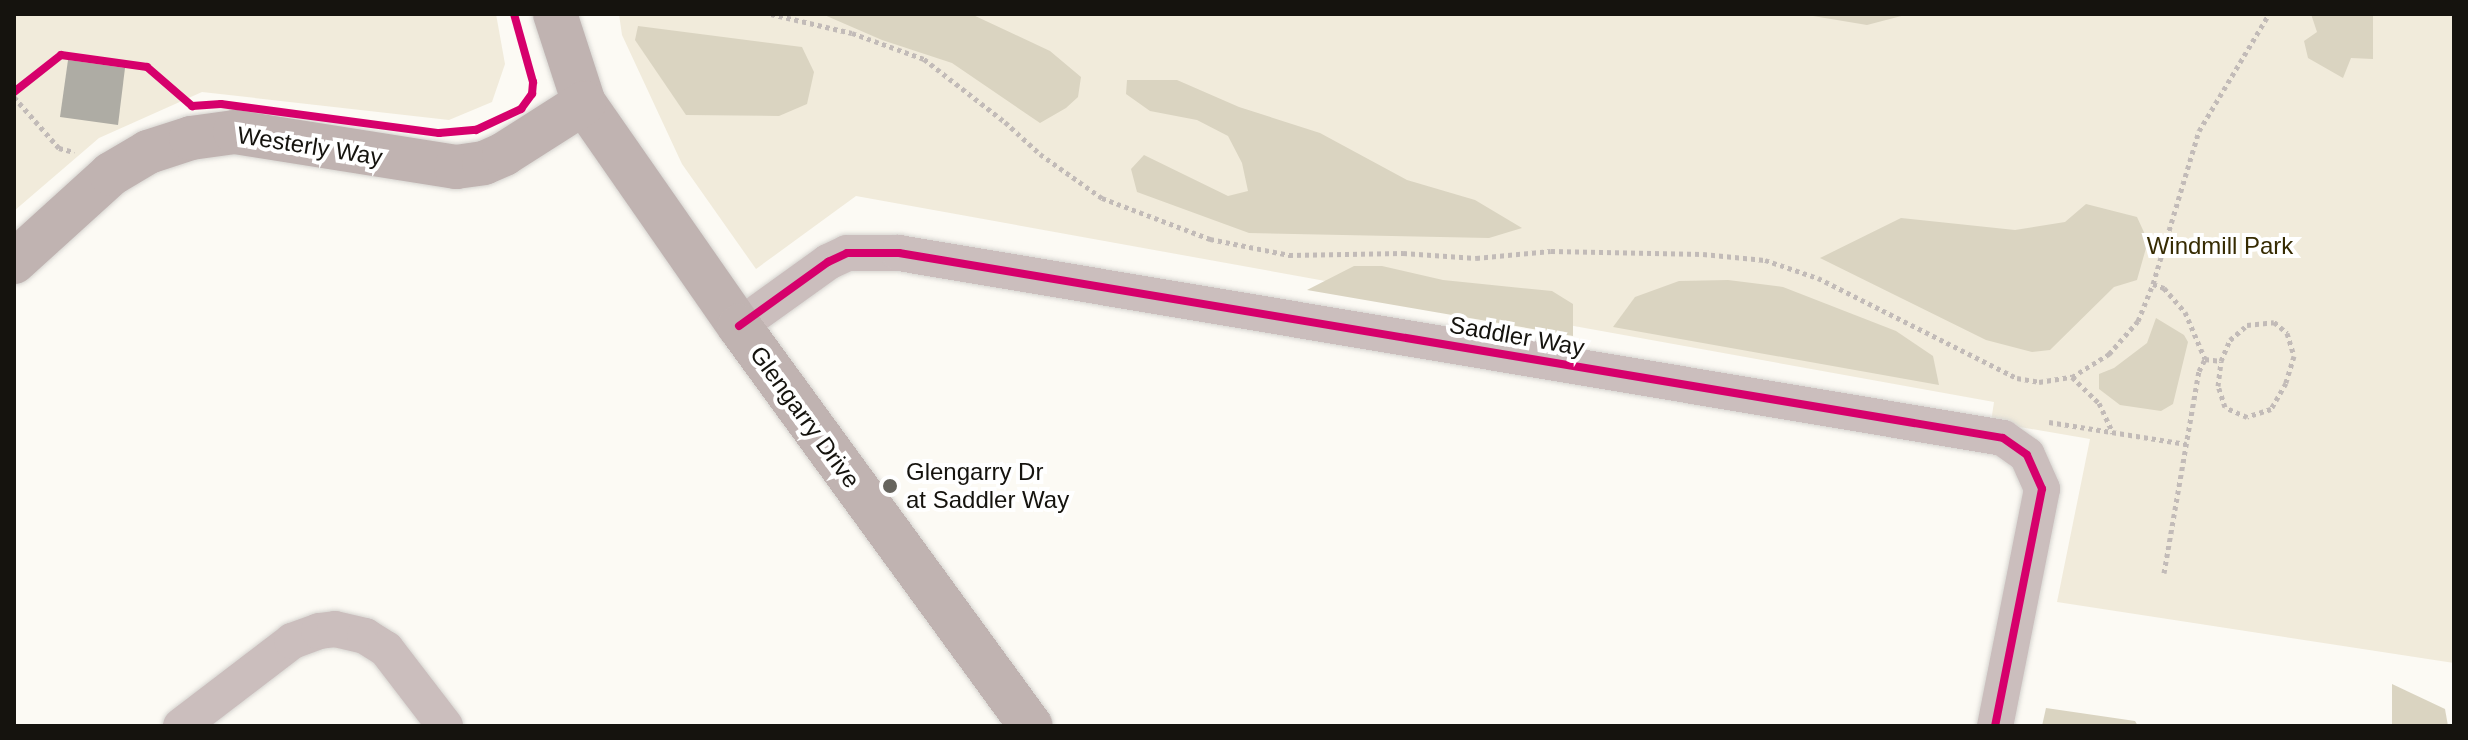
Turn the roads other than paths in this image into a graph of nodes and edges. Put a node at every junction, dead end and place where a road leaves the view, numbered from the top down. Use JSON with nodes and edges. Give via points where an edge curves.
{"nodes":[{"id":1,"x":555,"y":14,"type":"edge"},
{"id":2,"x":584,"y":103,"type":"junction"},
{"id":3,"x":14,"y":262,"type":"edge"},
{"id":4,"x":739,"y":326,"type":"junction"},
{"id":5,"x":181,"y":726,"type":"edge"},
{"id":6,"x":445,"y":726,"type":"edge"},
{"id":7,"x":1031,"y":726,"type":"edge"},
{"id":8,"x":1995,"y":726,"type":"edge"}],
"edges":[{"from":1,"to":2,"type":"street","name":"Glengarry Drive"},
{"from":2,"to":3,"type":"street","name":"Westerly Way","via":[[504,154],[456,167],[235,132],[191,138],[148,152],[111,174]]},
{"from":2,"to":4,"type":"street","name":"Glengarry Drive"},
{"from":4,"to":7,"type":"street","name":"Glengarry Drive"},
{"from":4,"to":8,"type":"street","name":"Saddler Way","via":[[847,253],[899,253],[2003,438],[2032,462],[2042,489]]},
{"from":5,"to":6,"type":"street","via":[[292,641],[335,629],[365,636],[386,649]]}]}
